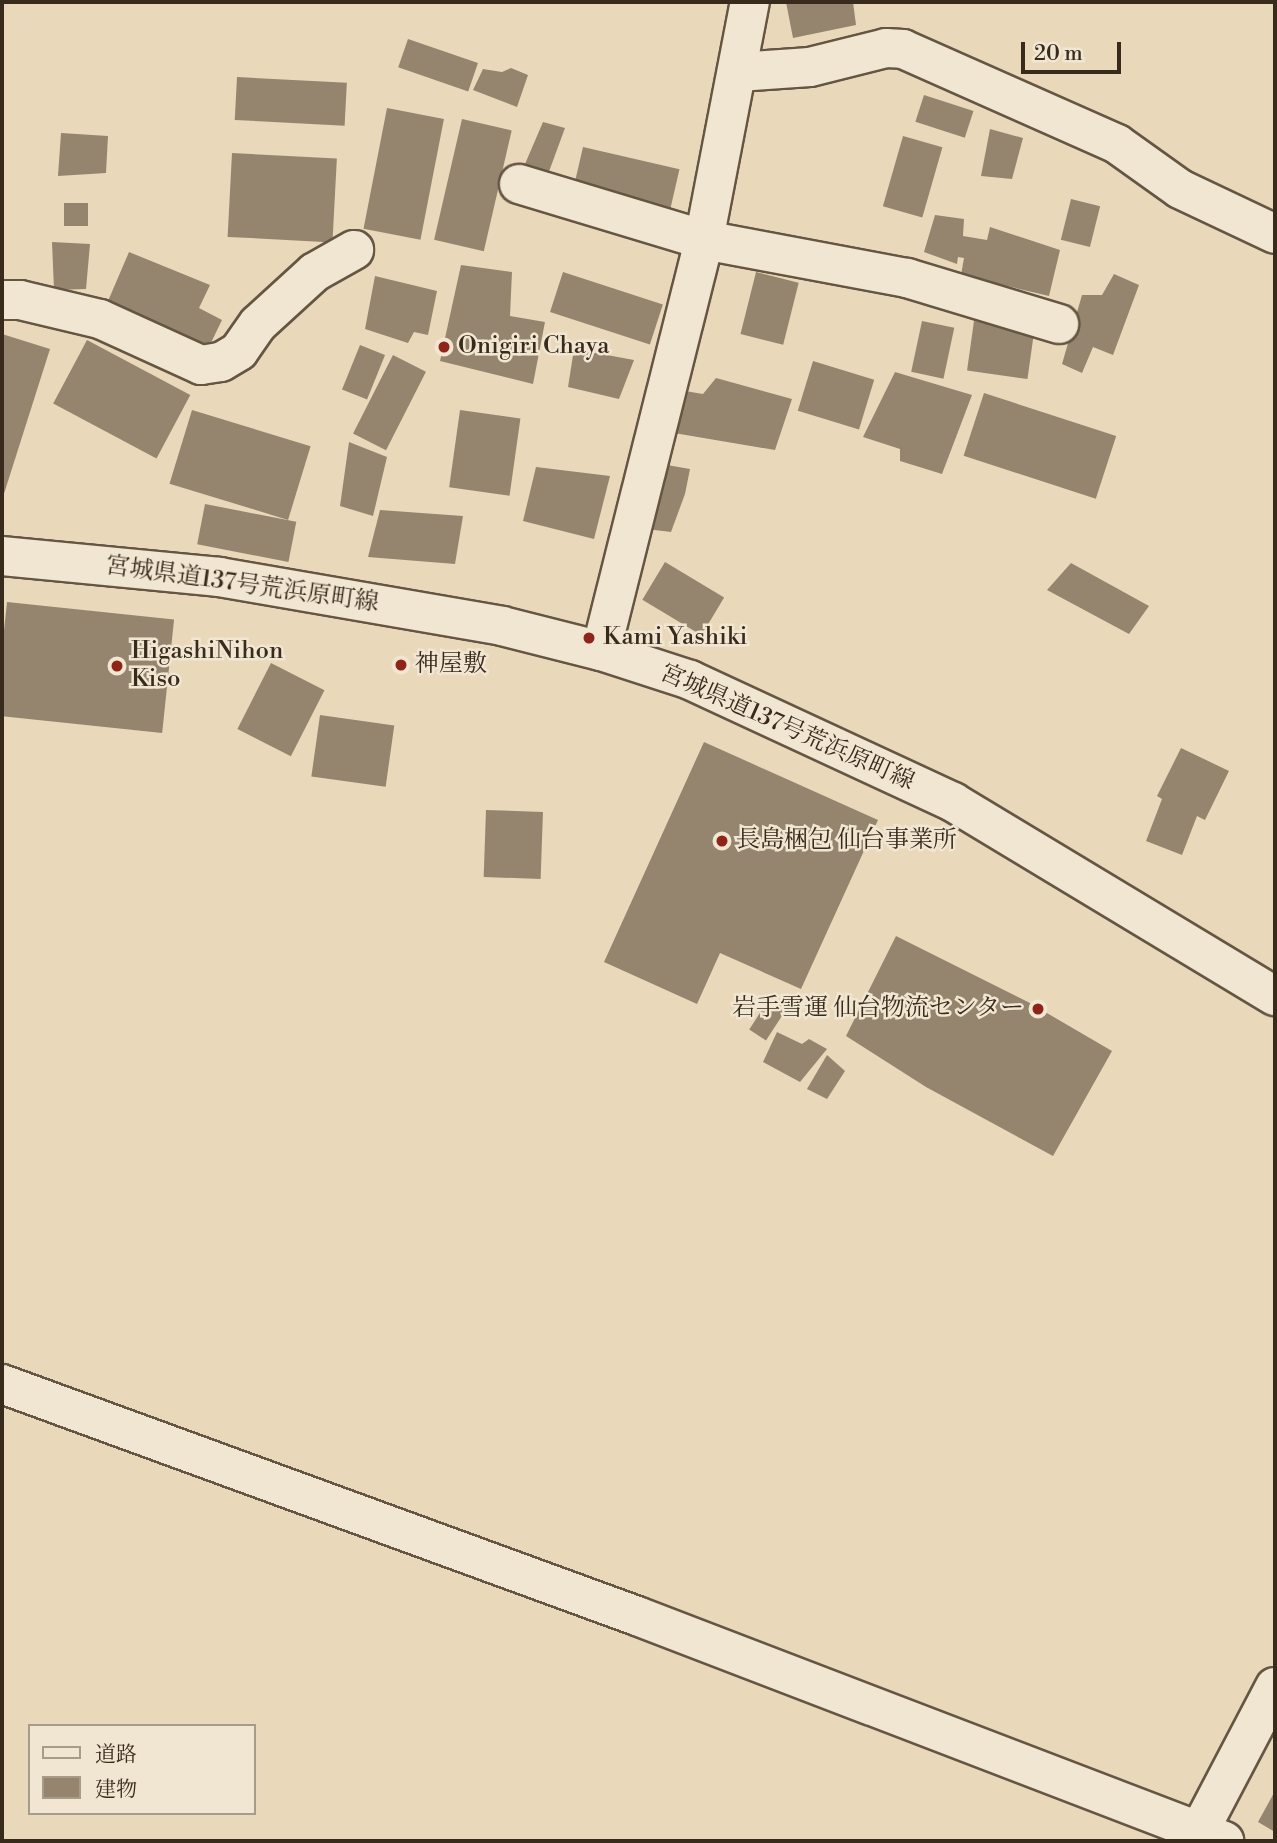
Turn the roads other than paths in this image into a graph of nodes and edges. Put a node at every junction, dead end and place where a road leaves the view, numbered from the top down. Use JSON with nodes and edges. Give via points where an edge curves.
{"nodes":[{"id":1,"x":750,"y":2,"type":"edge"},
{"id":2,"x":738,"y":72,"type":"junction"},
{"id":3,"x":519,"y":184,"type":"dead end"},
{"id":4,"x":1275,"y":234,"type":"edge"},
{"id":5,"x":704,"y":240,"type":"junction"},
{"id":6,"x":354,"y":250,"type":"dead end"},
{"id":7,"x":2,"y":300,"type":"edge"},
{"id":8,"x":1059,"y":324,"type":"dead end"},
{"id":9,"x":2,"y":556,"type":"edge"},
{"id":10,"x":601,"y":651,"type":"junction"},
{"id":11,"x":1275,"y":996,"type":"edge"},
{"id":12,"x":2,"y":1384,"type":"edge"},
{"id":13,"x":1275,"y":1687,"type":"edge"},
{"id":14,"x":1206,"y":1837,"type":"edge"}],
"edges":[{"from":1,"to":2,"type":"street"},
{"from":2,"to":4,"type":"street","via":[[810,66],[886,48],[903,49],[1117,144],[1180,189]]},
{"from":2,"to":5,"type":"street"},
{"from":3,"to":5,"type":"street"},
{"from":5,"to":8,"type":"street","via":[[907,278]]},
{"from":5,"to":10,"type":"street"},
{"from":6,"to":7,"type":"street","via":[[315,272],[258,324],[239,351],[221,362],[201,365],[100,319]]},
{"from":9,"to":10,"type":"street","name":"宮城県道137号荒浜原町線","via":[[219,577],[502,626]]},
{"from":10,"to":11,"type":"street","name":"宮城県道137号荒浜原町線","via":[[690,680],[953,802]]},
{"from":12,"to":14,"type":"street"},
{"from":13,"to":14,"type":"street"}]}
